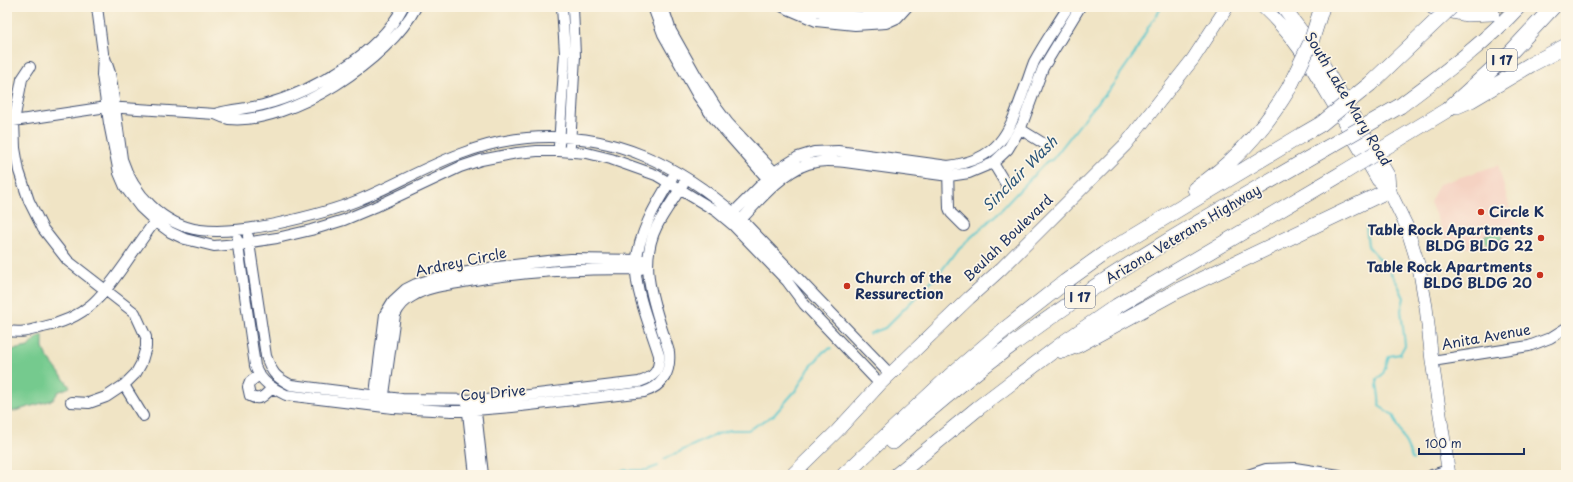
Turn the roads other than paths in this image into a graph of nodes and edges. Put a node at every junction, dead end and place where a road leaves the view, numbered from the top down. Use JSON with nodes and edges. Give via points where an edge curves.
{"nodes":[{"id":1,"x":97,"y":7,"type":"edge"},
{"id":2,"x":403,"y":7,"type":"edge"},
{"id":3,"x":416,"y":7,"type":"edge"},
{"id":4,"x":562,"y":7,"type":"edge"},
{"id":5,"x":573,"y":7,"type":"edge"},
{"id":6,"x":654,"y":7,"type":"edge"},
{"id":7,"x":662,"y":7,"type":"edge"},
{"id":8,"x":783,"y":7,"type":"edge"},
{"id":9,"x":806,"y":7,"type":"edge"},
{"id":10,"x":896,"y":7,"type":"edge"},
{"id":11,"x":907,"y":7,"type":"edge"},
{"id":12,"x":1068,"y":7,"type":"edge"},
{"id":13,"x":1080,"y":7,"type":"edge"},
{"id":14,"x":1227,"y":7,"type":"edge"},
{"id":15,"x":1263,"y":7,"type":"edge"},
{"id":16,"x":1283,"y":7,"type":"edge"},
{"id":17,"x":1322,"y":7,"type":"edge"},
{"id":18,"x":1433,"y":7,"type":"edge"},
{"id":19,"x":1451,"y":7,"type":"edge"},
{"id":20,"x":1518,"y":7,"type":"edge"},
{"id":21,"x":1554,"y":7,"type":"edge"},
{"id":22,"x":1492,"y":13,"type":"tunnel mouth"},
{"id":23,"x":1566,"y":46,"type":"edge"},
{"id":24,"x":30,"y":67,"type":"dead end"},
{"id":25,"x":112,"y":108,"type":"junction"},
{"id":26,"x":1447,"y":110,"type":"junction"},
{"id":27,"x":215,"y":114,"type":"junction"},
{"id":28,"x":10,"y":121,"type":"edge"},
{"id":29,"x":1020,"y":129,"type":"junction"},
{"id":30,"x":560,"y":138,"type":"junction"},
{"id":31,"x":571,"y":139,"type":"junction"},
{"id":32,"x":1046,"y":145,"type":"dead end"},
{"id":33,"x":559,"y":151,"type":"junction"},
{"id":34,"x":570,"y":152,"type":"junction"},
{"id":35,"x":993,"y":163,"type":"junction"},
{"id":36,"x":676,"y":171,"type":"junction"},
{"id":37,"x":948,"y":171,"type":"junction"},
{"id":38,"x":687,"y":177,"type":"junction"},
{"id":39,"x":772,"y":179,"type":"junction"},
{"id":40,"x":669,"y":182,"type":"junction"},
{"id":41,"x":1007,"y":186,"type":"dead end"},
{"id":42,"x":680,"y":189,"type":"junction"},
{"id":43,"x":1389,"y":190,"type":"junction"},
{"id":44,"x":158,"y":217,"type":"junction"},
{"id":45,"x":734,"y":219,"type":"junction"},
{"id":46,"x":964,"y":226,"type":"dead end"},
{"id":47,"x":248,"y":229,"type":"junction"},
{"id":48,"x":236,"y":230,"type":"junction"},
{"id":49,"x":1143,"y":230,"type":"junction"},
{"id":50,"x":249,"y":242,"type":"junction"},
{"id":51,"x":238,"y":244,"type":"junction"},
{"id":52,"x":642,"y":264,"type":"junction"},
{"id":53,"x":106,"y":291,"type":"junction"},
{"id":54,"x":1566,"y":328,"type":"edge"},
{"id":55,"x":7,"y":331,"type":"edge"},
{"id":56,"x":1044,"y":358,"type":"junction"},
{"id":57,"x":1432,"y":361,"type":"junction"},
{"id":58,"x":663,"y":370,"type":"junction"},
{"id":59,"x":890,"y":374,"type":"junction"},
{"id":60,"x":259,"y":375,"type":"junction"},
{"id":61,"x":880,"y":384,"type":"junction"},
{"id":62,"x":124,"y":385,"type":"junction"},
{"id":63,"x":272,"y":388,"type":"junction"},
{"id":64,"x":471,"y":400,"type":"junction"},
{"id":65,"x":379,"y":401,"type":"junction"},
{"id":66,"x":71,"y":402,"type":"dead end"},
{"id":67,"x":472,"y":410,"type":"junction"},
{"id":68,"x":143,"y":416,"type":"dead end"},
{"id":69,"x":1448,"y":473,"type":"edge"},
{"id":70,"x":475,"y":475,"type":"edge"},
{"id":71,"x":483,"y":475,"type":"edge"},
{"id":72,"x":792,"y":475,"type":"edge"},
{"id":73,"x":844,"y":475,"type":"edge"},
{"id":74,"x":857,"y":475,"type":"edge"},
{"id":75,"x":897,"y":475,"type":"edge"},
{"id":76,"x":1248,"y":475,"type":"edge"},
{"id":77,"x":1339,"y":475,"type":"edge"},
{"id":78,"x":1432,"y":475,"type":"edge"}],
"edges":[{"from":1,"to":25,"type":"street","via":[[103,53],[102,75]]},
{"from":2,"to":27,"type":"street","via":[[387,30],[364,52],[312,87],[263,105]]},
{"from":3,"to":27,"type":"street","via":[[386,47],[369,62],[326,91],[286,109],[250,118],[228,119]]},
{"from":4,"to":30,"type":"street","via":[[565,53]]},
{"from":5,"to":31,"type":"street","via":[[575,56]]},
{"from":6,"to":39,"type":"street","via":[[663,34],[698,96],[712,116]]},
{"from":7,"to":39,"type":"street","via":[[671,31],[696,77]]},
{"from":8,"to":11,"type":"street","via":[[816,20],[855,25],[886,23],[897,18]]},
{"from":9,"to":10,"type":"street","via":[[849,16],[885,14]]},
{"from":12,"to":37,"type":"street","via":[[1034,63],[1009,129],[998,145],[976,160]]},
{"from":13,"to":29,"type":"street","via":[[1043,68]]},
{"from":14,"to":59,"type":"main road","name":"Beulah Boulevard","via":[[1193,59],[1125,145],[1001,269]]},
{"from":15,"to":43,"type":"main road","name":"South Lake Mary Road","via":[[1281,24],[1311,64],[1378,180]]},
{"from":16,"to":43,"type":"main road","name":"South Lake Mary Road","via":[[1310,42],[1388,175]]},
{"from":17,"to":49,"type":"highway","bridge":true,"via":[[1311,42],[1289,88],[1257,134],[1209,180],[1153,218]]},
{"from":18,"to":22,"type":"highway","via":[[1466,14]]},
{"from":19,"to":49,"type":"highway","bridge":true,"via":[[1370,84],[1321,124]]},
{"from":20,"to":74,"type":"highway","name":"Arizona Veterans Highway","number":"I 17","bridge":true,"via":[[1499,28],[1400,106],[1170,239],[1052,316],[943,398]]},
{"from":21,"to":26,"type":"highway","name":"Arizona Veterans Highway","number":"I 17","via":[[1511,52]]},
{"from":23,"to":26,"type":"highway","via":[[1470,100]]},
{"from":24,"to":28,"type":"street","via":[[22,79]]},
{"from":25,"to":27,"type":"street"},
{"from":25,"to":28,"type":"street"},
{"from":25,"to":44,"type":"street","via":[[115,160],[119,173],[132,197]]},
{"from":26,"to":56,"type":"highway","name":"Arizona Veterans Highway","number":"I 17","bridge":true,"via":[[1117,306]]},
{"from":28,"to":53,"type":"street","via":[[19,171],[29,201],[43,229],[68,261]]},
{"from":29,"to":32,"type":"street"},
{"from":29,"to":35,"type":"street","via":[[1008,149]]},
{"from":30,"to":31,"type":"street"},
{"from":30,"to":33,"type":"street"},
{"from":30,"to":47,"type":"street","via":[[516,139],[471,150],[358,200],[296,220]]},
{"from":31,"to":34,"type":"street"},
{"from":31,"to":36,"type":"street","via":[[628,149]]},
{"from":33,"to":34,"type":"street"},
{"from":33,"to":50,"type":"street","via":[[517,153],[481,160],[460,167],[344,220],[311,230]]},
{"from":34,"to":40,"type":"street","via":[[611,159]]},
{"from":35,"to":37,"type":"street","via":[[969,173]]},
{"from":35,"to":41,"type":"street"},
{"from":36,"to":38,"type":"street"},
{"from":36,"to":40,"type":"street"},
{"from":37,"to":39,"type":"street","via":[[831,161],[809,164],[782,180]]},
{"from":37,"to":39,"type":"street","via":[[827,150],[798,157]]},
{"from":37,"to":46,"type":"street","via":[[948,208]]},
{"from":38,"to":42,"type":"street"},
{"from":38,"to":45,"type":"street","via":[[716,197]]},
{"from":39,"to":45,"type":"street"},
{"from":40,"to":42,"type":"street"},
{"from":40,"to":52,"type":"street","via":[[640,240]]},
{"from":42,"to":45,"type":"street"},
{"from":42,"to":52,"type":"street","via":[[657,226]]},
{"from":43,"to":56,"type":"highway","via":[[1184,288],[1078,345]]},
{"from":43,"to":57,"type":"main road","name":"South Lake Mary Road","via":[[1406,225],[1419,267]]},
{"from":44,"to":48,"type":"street","via":[[198,230]]},
{"from":44,"to":51,"type":"street","via":[[170,232],[185,239],[214,246]]},
{"from":44,"to":53,"type":"street"},
{"from":45,"to":59,"type":"street"},
{"from":45,"to":61,"type":"street","via":[[804,304]]},
{"from":47,"to":48,"type":"street"},
{"from":47,"to":50,"type":"street","name":"Coy Drive"},
{"from":48,"to":51,"type":"street","name":"Coy Drive"},
{"from":49,"to":73,"type":"highway","via":[[1064,282],[1004,330],[950,376]]},
{"from":50,"to":51,"type":"street"},
{"from":50,"to":65,"type":"street","name":"Coy Drive","via":[[263,343],[274,374],[291,385]]},
{"from":51,"to":60,"type":"street","name":"Coy Drive","via":[[254,358]]},
{"from":52,"to":58,"type":"street","via":[[637,282]]},
{"from":52,"to":65,"type":"street","name":"Ardrey Circle","via":[[517,273],[445,285],[413,296],[399,308],[395,316]]},
{"from":53,"to":55,"type":"street","via":[[70,320],[22,333]]},
{"from":53,"to":62,"type":"street","via":[[135,313],[146,337],[141,364]]},
{"from":54,"to":57,"type":"street","name":"Anita Avenue","via":[[1529,346]]},
{"from":56,"to":75,"type":"highway","name":"Arizona Veterans Highway","number":"I 17"},
{"from":57,"to":69,"type":"main road","name":"South Lake Mary Road"},
{"from":58,"to":64,"type":"street","name":"Coy Drive","via":[[639,382]]},
{"from":58,"to":67,"type":"street","name":"Coy Drive","via":[[666,375],[657,386],[644,392]]},
{"from":59,"to":61,"type":"main road","name":"Beulah Boulevard"},
{"from":60,"to":63,"type":"street","name":"Coy Drive"},
{"from":60,"to":63,"type":"street","via":[[250,382],[250,396],[260,399]]},
{"from":61,"to":72,"type":"main road","name":"Beulah Boulevard"},
{"from":62,"to":66,"type":"street","via":[[89,403]]},
{"from":62,"to":68,"type":"street"},
{"from":63,"to":65,"type":"street","name":"Coy Drive","via":[[294,397]]},
{"from":64,"to":65,"type":"street","name":"Coy Drive"},
{"from":64,"to":67,"type":"street"},
{"from":65,"to":67,"type":"street","name":"Coy Drive","via":[[415,409]]},
{"from":67,"to":70,"type":"street"},
{"from":67,"to":71,"type":"street"},
{"from":69,"to":78,"type":"street"},
{"from":76,"to":77,"type":"street","via":[[1266,469],[1296,468]]}]}
